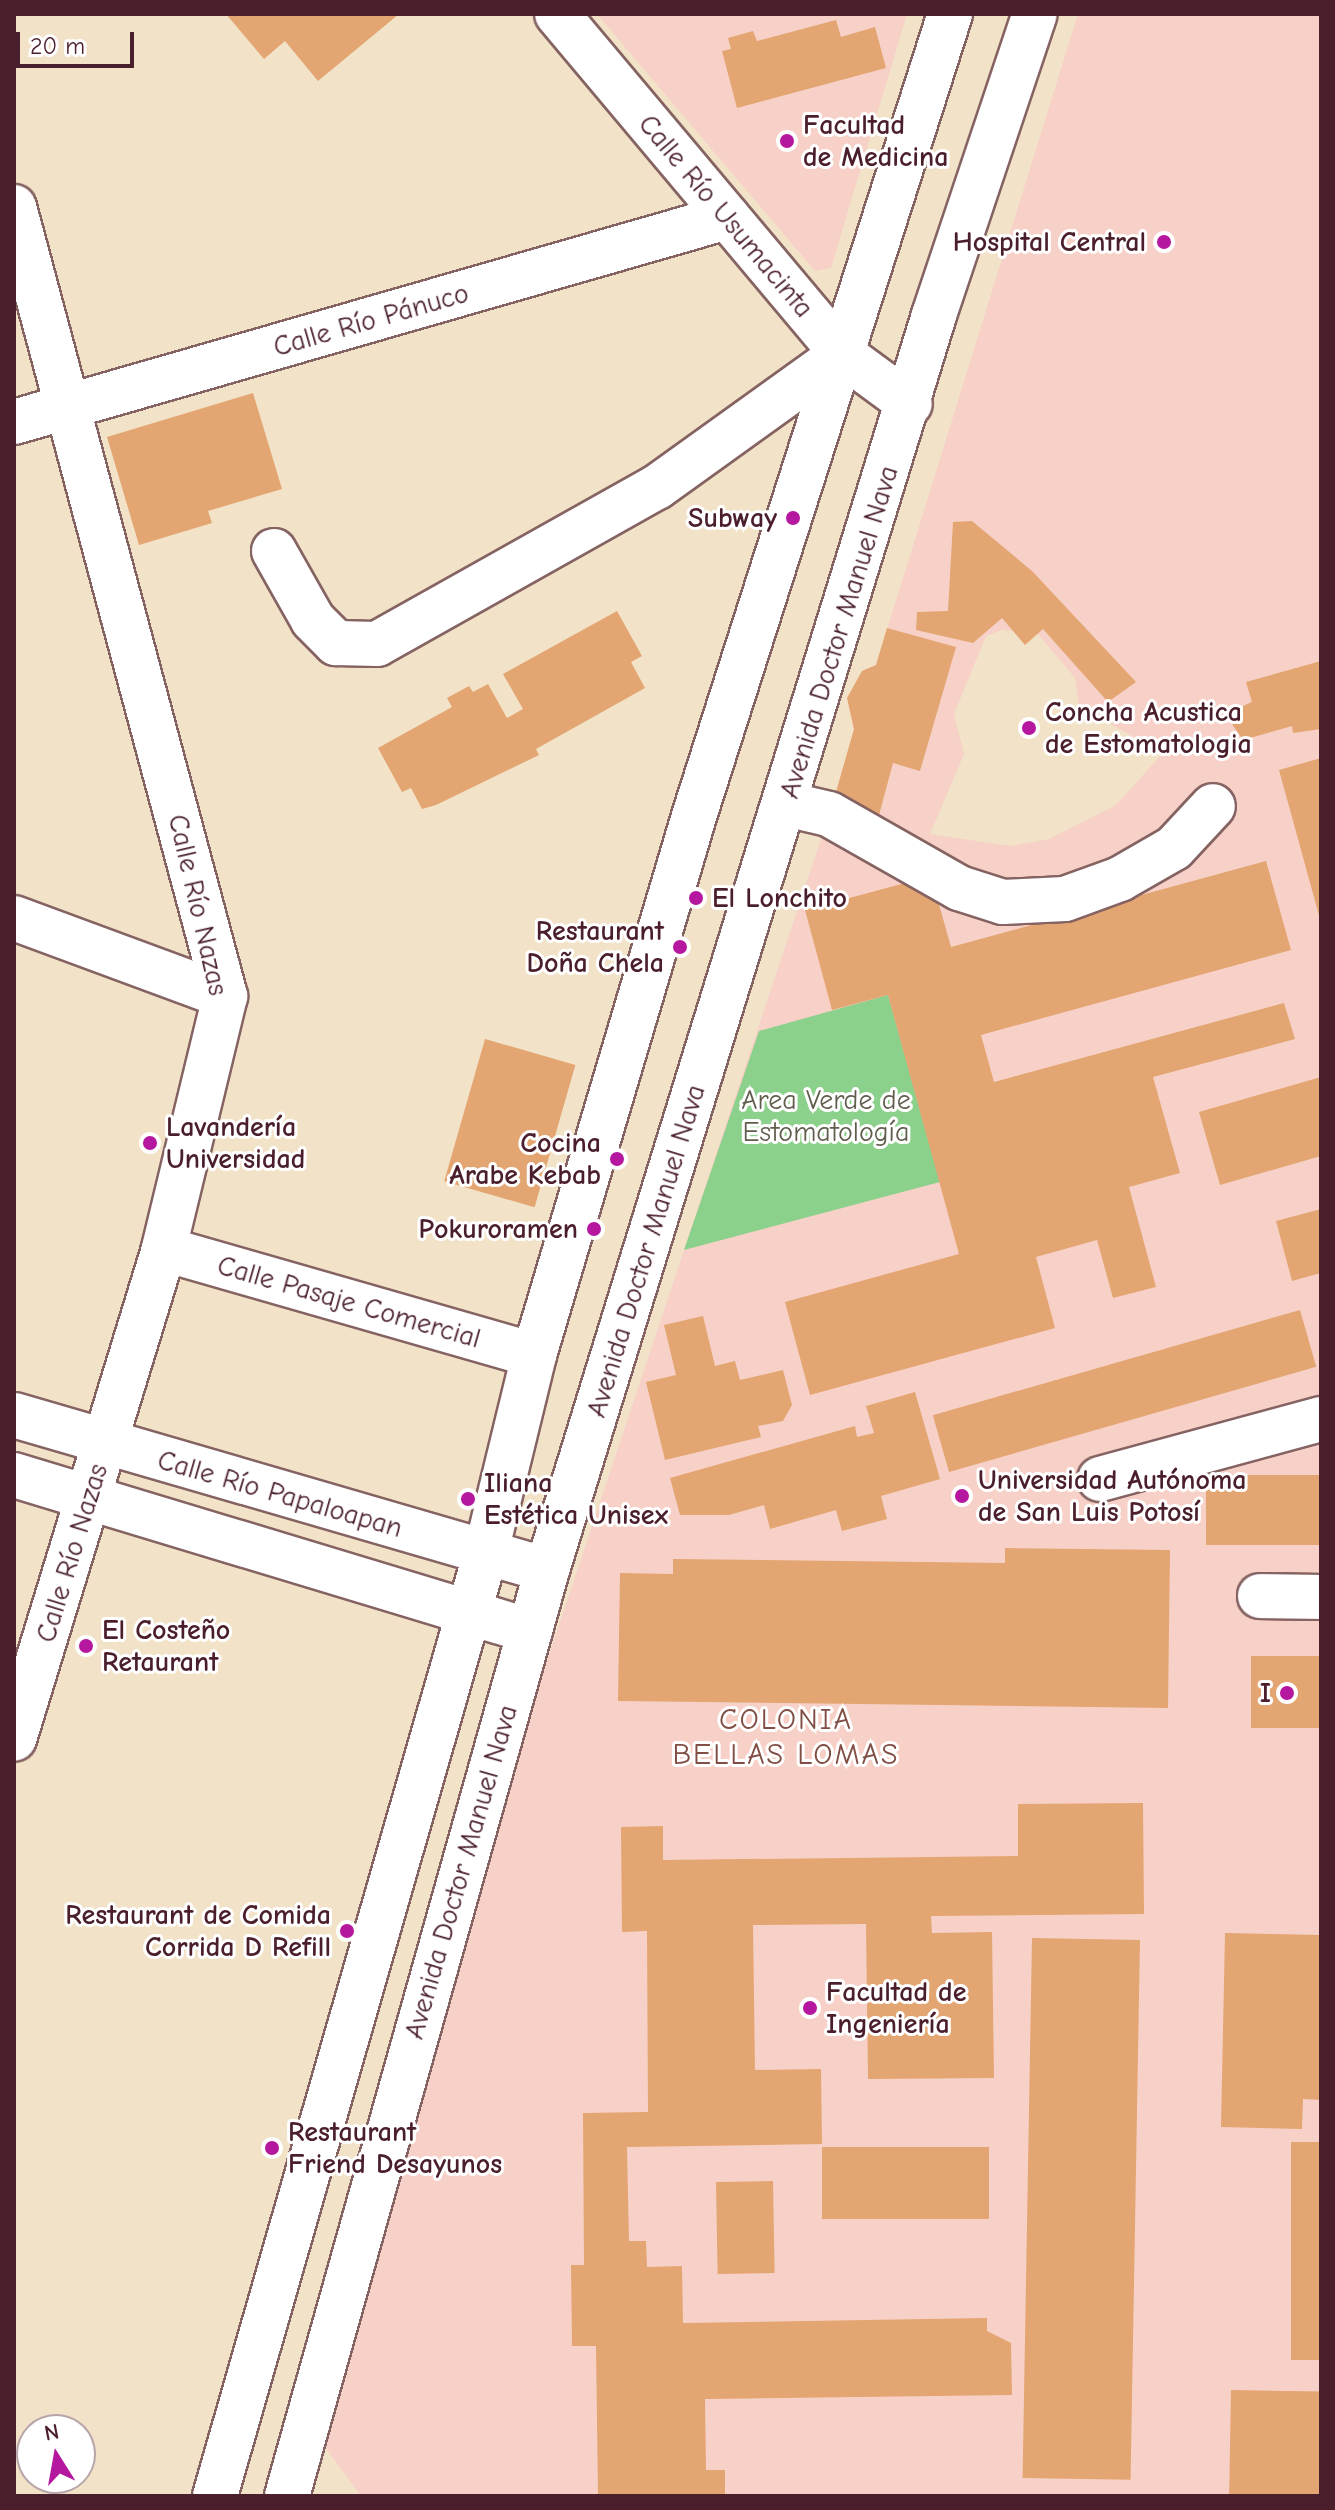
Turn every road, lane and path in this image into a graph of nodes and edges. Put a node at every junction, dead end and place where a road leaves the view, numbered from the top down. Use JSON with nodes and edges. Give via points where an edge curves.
{"nodes":[{"id":1,"x":557,"y":14,"type":"edge"},
{"id":2,"x":950,"y":14,"type":"edge"},
{"id":3,"x":1035,"y":14,"type":"edge"},
{"id":4,"x":14,"y":207,"type":"edge"},
{"id":5,"x":727,"y":217,"type":"junction"},
{"id":6,"x":842,"y":354,"type":"junction"},
{"id":7,"x":910,"y":404,"type":"junction"},
{"id":8,"x":68,"y":407,"type":"junction"},
{"id":9,"x":14,"y":422,"type":"edge"},
{"id":10,"x":274,"y":551,"type":"dead end"},
{"id":11,"x":786,"y":804,"type":"junction"},
{"id":12,"x":1213,"y":806,"type":"dead end"},
{"id":13,"x":14,"y":918,"type":"edge"},
{"id":14,"x":225,"y":996,"type":"junction"},
{"id":15,"x":164,"y":1249,"type":"junction"},
{"id":16,"x":534,"y":1355,"type":"junction"},
{"id":17,"x":14,"y":1415,"type":"edge"},
{"id":18,"x":1321,"y":1419,"type":"edge"},
{"id":19,"x":106,"y":1444,"type":"junction"},
{"id":20,"x":14,"y":1475,"type":"edge"},
{"id":21,"x":1100,"y":1479,"type":"dead end"},
{"id":22,"x":88,"y":1497,"type":"junction"},
{"id":23,"x":486,"y":1552,"type":"junction"},
{"id":24,"x":547,"y":1570,"type":"junction"},
{"id":25,"x":1260,"y":1596,"type":"dead end"},
{"id":26,"x":1321,"y":1597,"type":"edge"},
{"id":27,"x":467,"y":1612,"type":"junction"},
{"id":28,"x":530,"y":1631,"type":"junction"},
{"id":29,"x":14,"y":1739,"type":"edge"},
{"id":30,"x":293,"y":2487,"type":"edge"},
{"id":31,"x":215,"y":2496,"type":"edge"}],
"edges":[{"from":1,"to":5,"type":"main road","name":"Calle Río Usumacinta"},
{"from":2,"to":6,"type":"main road"},
{"from":3,"to":7,"type":"main road","name":"Avenida Doctor Manuel Nava"},
{"from":4,"to":8,"type":"main road","name":"Calle Río Nazas"},
{"from":5,"to":6,"type":"main road","name":"Calle Río Usumacinta"},
{"from":5,"to":8,"type":"main road","name":"Calle Río Pánuco"},
{"from":6,"to":7,"type":"main road","name":"Calle Río Usumacinta"},
{"from":6,"to":10,"type":"main road","via":[[657,487],[377,644],[336,643],[313,620]]},
{"from":6,"to":16,"type":"main road"},
{"from":7,"to":11,"type":"main road","name":"Avenida Doctor Manuel Nava"},
{"from":8,"to":9,"type":"main road","name":"Calle Río Pánuco"},
{"from":8,"to":14,"type":"main road","name":"Calle Río Nazas"},
{"from":11,"to":12,"type":"main road","via":[[829,814],[959,888],[1003,902],[1065,899],[1120,879],[1174,848]]},
{"from":11,"to":24,"type":"main road","name":"Avenida Doctor Manuel Nava"},
{"from":13,"to":14,"type":"main road"},
{"from":14,"to":15,"type":"main road","name":"Calle Río Nazas"},
{"from":15,"to":16,"type":"main road","name":"Calle Pasaje Comercial"},
{"from":15,"to":19,"type":"main road","name":"Calle Río Nazas"},
{"from":16,"to":23,"type":"main road"},
{"from":17,"to":19,"type":"main road","name":"Calle Río Papaloapan"},
{"from":18,"to":21,"type":"main road"},
{"from":19,"to":22,"type":"main road","name":"Calle Río Nazas"},
{"from":19,"to":23,"type":"main road","name":"Calle Río Papaloapan"},
{"from":20,"to":22,"type":"main road","name":"Calle Río Papaloapan"},
{"from":22,"to":27,"type":"main road","name":"Calle Río Papaloapan"},
{"from":22,"to":29,"type":"main road","name":"Calle Río Nazas"},
{"from":23,"to":24,"type":"main road","name":"Calle Río Papaloapan"},
{"from":23,"to":27,"type":"main road"},
{"from":24,"to":28,"type":"main road","name":"Avenida Doctor Manuel Nava"},
{"from":25,"to":26,"type":"main road"},
{"from":27,"to":28,"type":"main road","name":"Calle Río Papaloapan"},
{"from":27,"to":31,"type":"main road"},
{"from":28,"to":30,"type":"main road","name":"Avenida Doctor Manuel Nava"}]}
